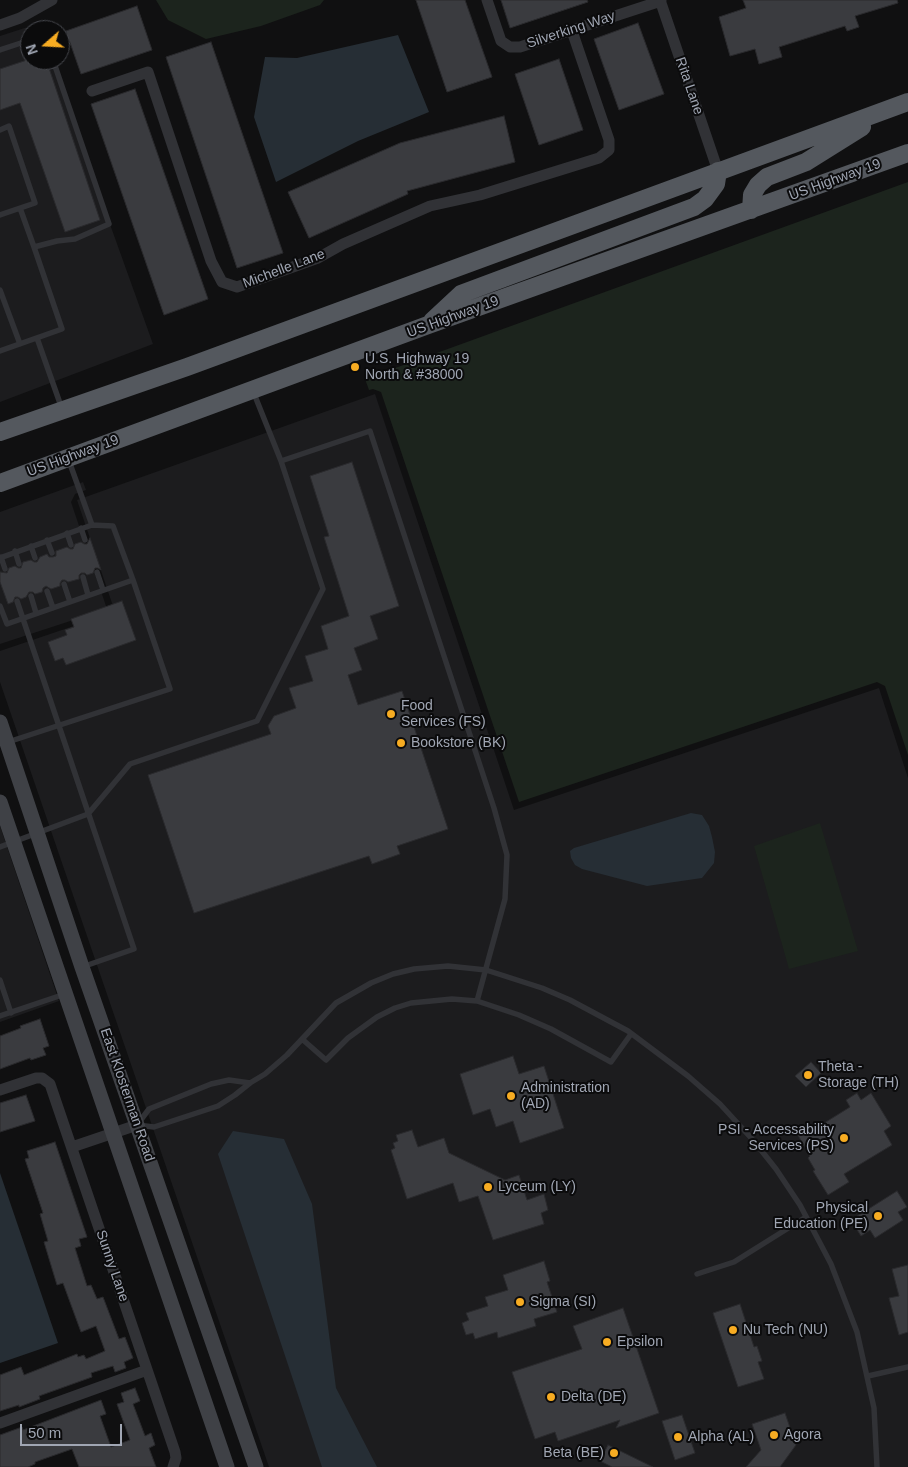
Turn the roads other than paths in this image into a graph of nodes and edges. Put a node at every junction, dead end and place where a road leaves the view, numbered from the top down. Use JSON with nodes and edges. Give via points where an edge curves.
{"nodes":[{"id":1,"x":52,"y":0,"type":"edge"},
{"id":2,"x":487,"y":0,"type":"edge"},
{"id":3,"x":661,"y":1,"type":"edge"},
{"id":4,"x":0,"y":25,"type":"edge"},
{"id":5,"x":572,"y":31,"type":"junction"},
{"id":6,"x":20,"y":43,"type":"edge"},
{"id":7,"x":0,"y":50,"type":"edge"},
{"id":8,"x":56,"y":70,"type":"edge"},
{"id":9,"x":92,"y":91,"type":"dead end"},
{"id":10,"x":908,"y":102,"type":"edge"},
{"id":11,"x":890,"y":109,"type":"junction"},
{"id":12,"x":0,"y":130,"type":"edge"},
{"id":13,"x":908,"y":153,"type":"edge"},
{"id":14,"x":718,"y":171,"type":"junction"},
{"id":15,"x":20,"y":208,"type":"junction"},
{"id":16,"x":751,"y":210,"type":"junction"},
{"id":17,"x":0,"y":214,"type":"edge"},
{"id":18,"x":34,"y":247,"type":"junction"},
{"id":19,"x":0,"y":290,"type":"edge"},
{"id":20,"x":428,"y":325,"type":"junction"},
{"id":21,"x":38,"y":338,"type":"junction"},
{"id":22,"x":20,"y":344,"type":"junction"},
{"id":23,"x":0,"y":351,"type":"edge"},
{"id":24,"x":253,"y":391,"type":"junction"},
{"id":25,"x":63,"y":409,"type":"junction"},
{"id":26,"x":0,"y":432,"type":"edge"},
{"id":27,"x":68,"y":458,"type":"junction"},
{"id":28,"x":281,"y":461,"type":"junction"},
{"id":29,"x":0,"y":483,"type":"edge"},
{"id":30,"x":92,"y":525,"type":"junction"},
{"id":31,"x":81,"y":528,"type":"junction"},
{"id":32,"x":67,"y":533,"type":"junction"},
{"id":33,"x":47,"y":540,"type":"junction"},
{"id":34,"x":86,"y":540,"type":"dead end"},
{"id":35,"x":31,"y":546,"type":"junction"},
{"id":36,"x":71,"y":546,"type":"dead end"},
{"id":37,"x":15,"y":551,"type":"junction"},
{"id":38,"x":52,"y":553,"type":"dead end"},
{"id":39,"x":0,"y":557,"type":"edge"},
{"id":40,"x":35,"y":558,"type":"dead end"},
{"id":41,"x":19,"y":564,"type":"dead end"},
{"id":42,"x":5,"y":569,"type":"dead end"},
{"id":43,"x":97,"y":572,"type":"dead end"},
{"id":44,"x":82,"y":577,"type":"dead end"},
{"id":45,"x":133,"y":580,"type":"junction"},
{"id":46,"x":64,"y":584,"type":"dead end"},
{"id":47,"x":47,"y":590,"type":"dead end"},
{"id":48,"x":103,"y":590,"type":"junction"},
{"id":49,"x":88,"y":595,"type":"junction"},
{"id":50,"x":31,"y":596,"type":"dead end"},
{"id":51,"x":17,"y":601,"type":"dead end"},
{"id":52,"x":70,"y":602,"type":"junction"},
{"id":53,"x":0,"y":606,"type":"edge"},
{"id":54,"x":53,"y":608,"type":"junction"},
{"id":55,"x":36,"y":614,"type":"junction"},
{"id":56,"x":23,"y":618,"type":"junction"},
{"id":57,"x":0,"y":722,"type":"edge"},
{"id":58,"x":58,"y":726,"type":"junction"},
{"id":59,"x":7,"y":743,"type":"junction"},
{"id":60,"x":0,"y":802,"type":"edge"},
{"id":61,"x":88,"y":814,"type":"junction"},
{"id":62,"x":38,"y":834,"type":"junction"},
{"id":63,"x":7,"y":844,"type":"edge"},
{"id":64,"x":82,"y":967,"type":"junction"},
{"id":65,"x":486,"y":970,"type":"junction"},
{"id":66,"x":0,"y":980,"type":"edge"},
{"id":67,"x":65,"y":994,"type":"junction"},
{"id":68,"x":477,"y":1001,"type":"junction"},
{"id":69,"x":11,"y":1013,"type":"junction"},
{"id":70,"x":0,"y":1016,"type":"edge"},
{"id":71,"x":631,"y":1034,"type":"junction"},
{"id":72,"x":302,"y":1039,"type":"junction"},
{"id":73,"x":250,"y":1083,"type":"junction"},
{"id":74,"x":0,"y":1090,"type":"edge"},
{"id":75,"x":137,"y":1125,"type":"junction"},
{"id":76,"x":112,"y":1133,"type":"junction"},
{"id":77,"x":72,"y":1147,"type":"junction"},
{"id":78,"x":806,"y":1217,"type":"junction"},
{"id":79,"x":697,"y":1274,"type":"dead end"},
{"id":80,"x":908,"y":1367,"type":"edge"},
{"id":81,"x":147,"y":1370,"type":"junction"},
{"id":82,"x":868,"y":1376,"type":"junction"},
{"id":83,"x":0,"y":1423,"type":"edge"},
{"id":84,"x":173,"y":1467,"type":"edge"},
{"id":85,"x":227,"y":1467,"type":"edge"},
{"id":86,"x":256,"y":1467,"type":"edge"},
{"id":87,"x":877,"y":1467,"type":"edge"}],
"edges":[{"from":1,"to":4,"type":"street"},
{"from":2,"to":5,"type":"street","name":"Silverking Way","via":[[501,41],[510,47]]},
{"from":3,"to":5,"type":"street","name":"Silverking Way"},
{"from":3,"to":14,"type":"street","name":"Rita Lane"},
{"from":5,"to":9,"type":"street","name":"Michelle Lane","via":[[609,140],[608,150],[599,158],[480,195],[430,206],[318,258],[236,287],[222,282],[211,261],[148,72]]},
{"from":6,"to":7,"type":"lane"},
{"from":8,"to":18,"type":"lane","via":[[110,224],[75,239]]},
{"from":10,"to":11,"type":"highway"},
{"from":11,"to":14,"type":"highway"},
{"from":11,"to":16,"type":"highway","via":[[806,162],[767,178],[752,195]]},
{"from":12,"to":15,"type":"lane","via":[[9,126],[35,203]]},
{"from":13,"to":16,"type":"highway","name":"US Highway 19"},
{"from":14,"to":20,"type":"highway","via":[[716,184],[706,199],[694,207],[461,294]]},
{"from":14,"to":25,"type":"highway"},
{"from":15,"to":17,"type":"lane"},
{"from":15,"to":18,"type":"lane"},
{"from":16,"to":20,"type":"highway","name":"US Highway 19"},
{"from":18,"to":21,"type":"lane","via":[[62,329]]},
{"from":19,"to":22,"type":"lane"},
{"from":20,"to":24,"type":"highway","name":"US Highway 19"},
{"from":21,"to":22,"type":"lane"},
{"from":21,"to":25,"type":"lane"},
{"from":22,"to":23,"type":"lane"},
{"from":24,"to":27,"type":"highway","name":"US Highway 19"},
{"from":24,"to":28,"type":"lane"},
{"from":25,"to":26,"type":"highway"},
{"from":27,"to":29,"type":"highway","name":"US Highway 19"},
{"from":27,"to":30,"type":"lane"},
{"from":28,"to":61,"type":"lane","via":[[323,589],[257,721],[130,764]]},
{"from":28,"to":65,"type":"lane","via":[[370,430],[507,855],[505,899]]},
{"from":30,"to":31,"type":"lane"},
{"from":30,"to":45,"type":"lane","via":[[113,526]]},
{"from":31,"to":32,"type":"lane"},
{"from":31,"to":34,"type":"lane"},
{"from":32,"to":33,"type":"lane"},
{"from":32,"to":36,"type":"lane"},
{"from":33,"to":35,"type":"lane"},
{"from":33,"to":38,"type":"lane"},
{"from":35,"to":37,"type":"lane"},
{"from":35,"to":40,"type":"lane"},
{"from":37,"to":39,"type":"lane"},
{"from":37,"to":41,"type":"lane"},
{"from":39,"to":42,"type":"lane"},
{"from":43,"to":48,"type":"lane"},
{"from":44,"to":49,"type":"lane"},
{"from":45,"to":48,"type":"lane"},
{"from":45,"to":58,"type":"lane","via":[[170,689]]},
{"from":46,"to":52,"type":"lane"},
{"from":47,"to":54,"type":"lane"},
{"from":48,"to":49,"type":"lane"},
{"from":49,"to":52,"type":"lane"},
{"from":50,"to":55,"type":"lane"},
{"from":51,"to":56,"type":"lane"},
{"from":52,"to":54,"type":"lane"},
{"from":53,"to":56,"type":"lane","via":[[6,624]]},
{"from":54,"to":55,"type":"lane"},
{"from":55,"to":56,"type":"lane"},
{"from":56,"to":58,"type":"lane"},
{"from":57,"to":59,"type":"main road","name":"East Klosterman Road"},
{"from":58,"to":59,"type":"lane"},
{"from":58,"to":61,"type":"lane"},
{"from":59,"to":62,"type":"main road","name":"East Klosterman Road"},
{"from":60,"to":63,"type":"main road","name":"East Klosterman Road"},
{"from":61,"to":62,"type":"lane"},
{"from":61,"to":64,"type":"lane","via":[[134,949]]},
{"from":62,"to":63,"type":"lane"},
{"from":62,"to":64,"type":"main road","name":"East Klosterman Road"},
{"from":63,"to":67,"type":"main road","name":"East Klosterman Road"},
{"from":64,"to":75,"type":"main road","name":"East Klosterman Road"},
{"from":65,"to":68,"type":"lane"},
{"from":65,"to":71,"type":"lane","via":[[570,1000]]},
{"from":65,"to":72,"type":"lane","via":[[432,966],[371,982],[336,1003]]},
{"from":66,"to":69,"type":"lane"},
{"from":67,"to":69,"type":"lane"},
{"from":67,"to":76,"type":"main road","name":"East Klosterman Road"},
{"from":68,"to":71,"type":"lane","via":[[552,1029],[612,1062]]},
{"from":68,"to":72,"type":"lane","via":[[452,998],[395,1008],[362,1027],[326,1060]]},
{"from":69,"to":70,"type":"lane"},
{"from":71,"to":78,"type":"lane","via":[[720,1104],[776,1169]]},
{"from":72,"to":73,"type":"lane","via":[[265,1074]]},
{"from":73,"to":75,"type":"lane","via":[[218,1106],[154,1127]]},
{"from":73,"to":75,"type":"lane","via":[[229,1080],[211,1084],[148,1109]]},
{"from":74,"to":77,"type":"street","name":"Sunny Lane","via":[[32,1078],[42,1078],[50,1084]]},
{"from":75,"to":76,"type":"street"},
{"from":75,"to":86,"type":"main road","name":"East Klosterman Road"},
{"from":76,"to":77,"type":"street"},
{"from":76,"to":85,"type":"main road","name":"East Klosterman Road"},
{"from":77,"to":81,"type":"street","name":"Sunny Lane"},
{"from":78,"to":79,"type":"lane","via":[[734,1262]]},
{"from":78,"to":82,"type":"lane","via":[[843,1294]]},
{"from":80,"to":82,"type":"lane"},
{"from":81,"to":83,"type":"street"},
{"from":81,"to":84,"type":"street","name":"Sunny Lane","via":[[175,1452]]},
{"from":82,"to":87,"type":"lane","via":[[875,1417]]}]}
